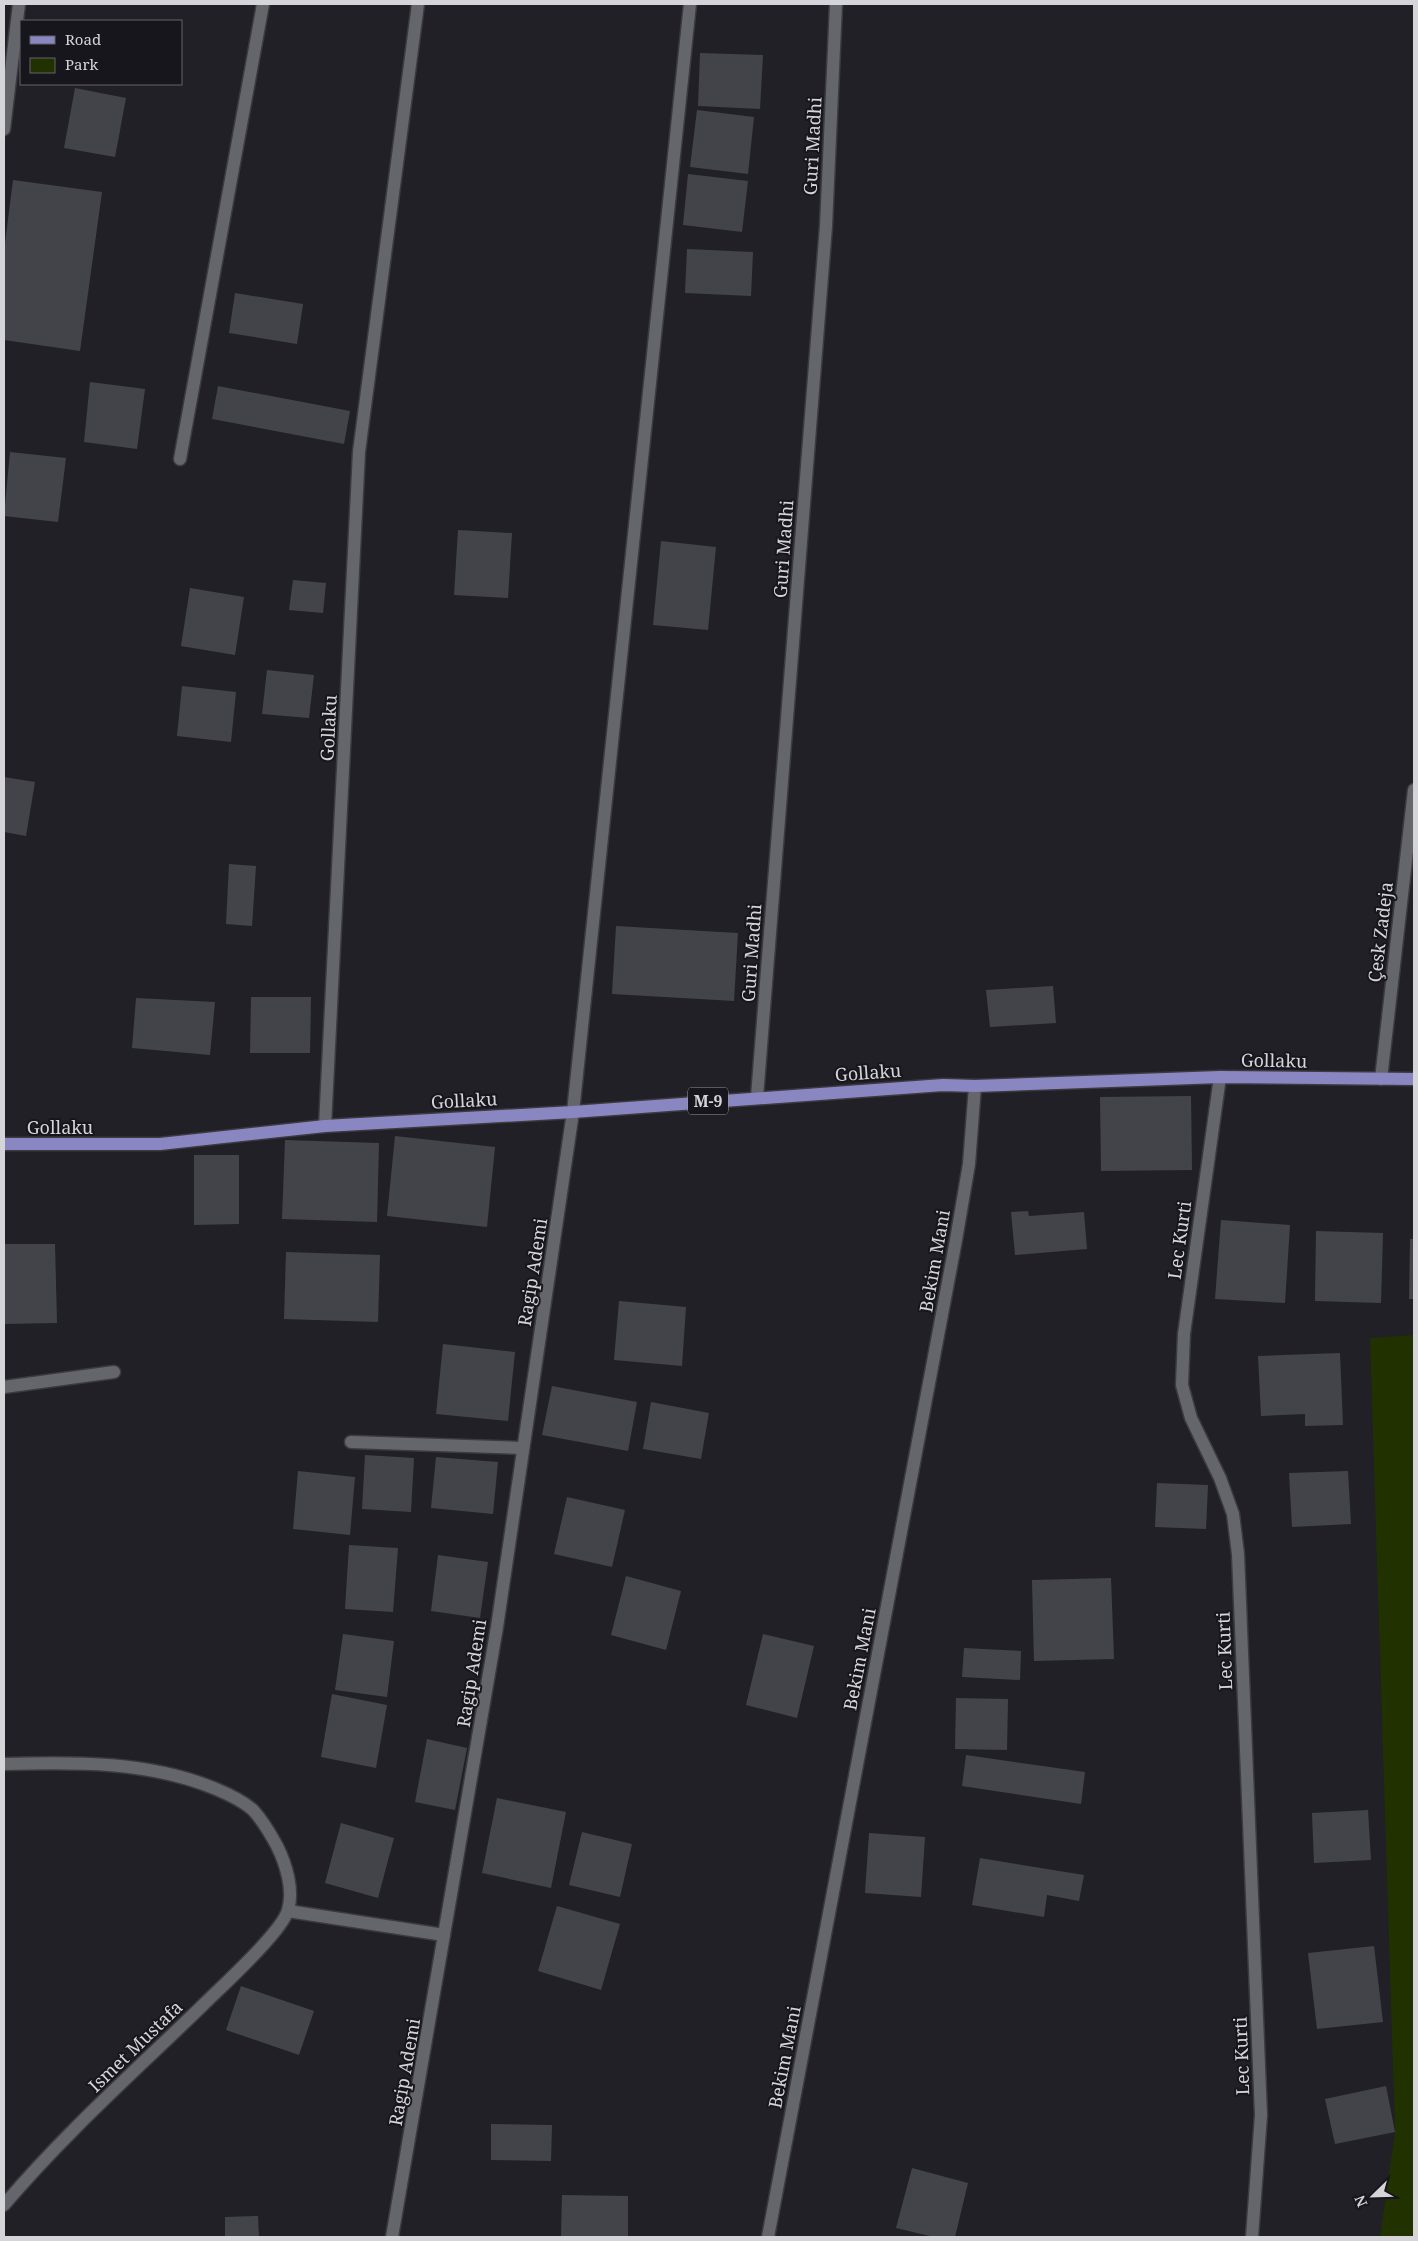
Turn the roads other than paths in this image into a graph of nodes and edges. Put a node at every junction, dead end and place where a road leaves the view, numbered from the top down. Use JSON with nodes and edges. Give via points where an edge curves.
{"nodes":[{"id":1,"x":19,"y":4,"type":"edge"},
{"id":2,"x":264,"y":4,"type":"edge"},
{"id":3,"x":418,"y":4,"type":"edge"},
{"id":4,"x":690,"y":4,"type":"edge"},
{"id":5,"x":836,"y":4,"type":"edge"},
{"id":6,"x":4,"y":129,"type":"edge"},
{"id":7,"x":180,"y":459,"type":"dead end"},
{"id":8,"x":1414,"y":790,"type":"edge"},
{"id":9,"x":1220,"y":1077,"type":"junction"},
{"id":10,"x":1381,"y":1079,"type":"junction"},
{"id":11,"x":1414,"y":1079,"type":"edge"},
{"id":12,"x":975,"y":1086,"type":"junction"},
{"id":13,"x":757,"y":1097,"type":"junction"},
{"id":14,"x":573,"y":1112,"type":"junction"},
{"id":15,"x":325,"y":1126,"type":"junction"},
{"id":16,"x":4,"y":1144,"type":"edge"},
{"id":17,"x":114,"y":1372,"type":"dead end"},
{"id":18,"x":4,"y":1387,"type":"edge"},
{"id":19,"x":351,"y":1442,"type":"dead end"},
{"id":20,"x":524,"y":1448,"type":"junction"},
{"id":21,"x":4,"y":1764,"type":"edge"},
{"id":22,"x":288,"y":1911,"type":"junction"},
{"id":23,"x":444,"y":1936,"type":"junction"},
{"id":24,"x":4,"y":2206,"type":"edge"},
{"id":25,"x":392,"y":2237,"type":"edge"},
{"id":26,"x":768,"y":2237,"type":"edge"},
{"id":27,"x":1252,"y":2237,"type":"edge"}],
"edges":[{"from":1,"to":6,"type":"street"},
{"from":2,"to":7,"type":"street"},
{"from":3,"to":15,"type":"street","name":"Gollaku","via":[[359,452]]},
{"from":4,"to":14,"type":"street","name":"Ragip Ademi"},
{"from":5,"to":13,"type":"street","name":"Guri Madhi","via":[[826,226]]},
{"from":8,"to":10,"type":"street","name":"Çesk Zadeja"},
{"from":9,"to":10,"type":"main road","name":"Gollaku","number":"M-9"},
{"from":9,"to":12,"type":"main road","name":"Gollaku","number":"M-9"},
{"from":9,"to":27,"type":"street","name":"Lec Kurti","via":[[1184,1334],[1182,1385],[1191,1418],[1220,1478],[1233,1514],[1238,1554],[1261,2115]]},
{"from":10,"to":11,"type":"main road","name":"Gollaku","number":"M-9"},
{"from":12,"to":13,"type":"main road","name":"Gollaku","number":"M-9","via":[[943,1085]]},
{"from":12,"to":26,"type":"street","name":"Bekim Mani","via":[[969,1164],[956,1240]]},
{"from":13,"to":14,"type":"main road","name":"Gollaku","number":"M-9"},
{"from":14,"to":15,"type":"main road","name":"Gollaku","number":"M-9"},
{"from":14,"to":20,"type":"street","name":"Ragip Ademi"},
{"from":15,"to":16,"type":"main road","name":"Gollaku","number":"M-9","via":[[160,1144]]},
{"from":17,"to":18,"type":"street"},
{"from":19,"to":20,"type":"street"},
{"from":20,"to":23,"type":"street","name":"Ragip Ademi"},
{"from":21,"to":22,"type":"street","name":"Ismet Mustafa","via":[[103,1764],[154,1770],[226,1793],[252,1809],[269,1830],[282,1855],[290,1884]]},
{"from":22,"to":23,"type":"street"},
{"from":22,"to":24,"type":"street","name":"Ismet Mustafa","via":[[274,1933],[233,1976],[34,2169]]},
{"from":23,"to":25,"type":"street","name":"Ragip Ademi"}]}
